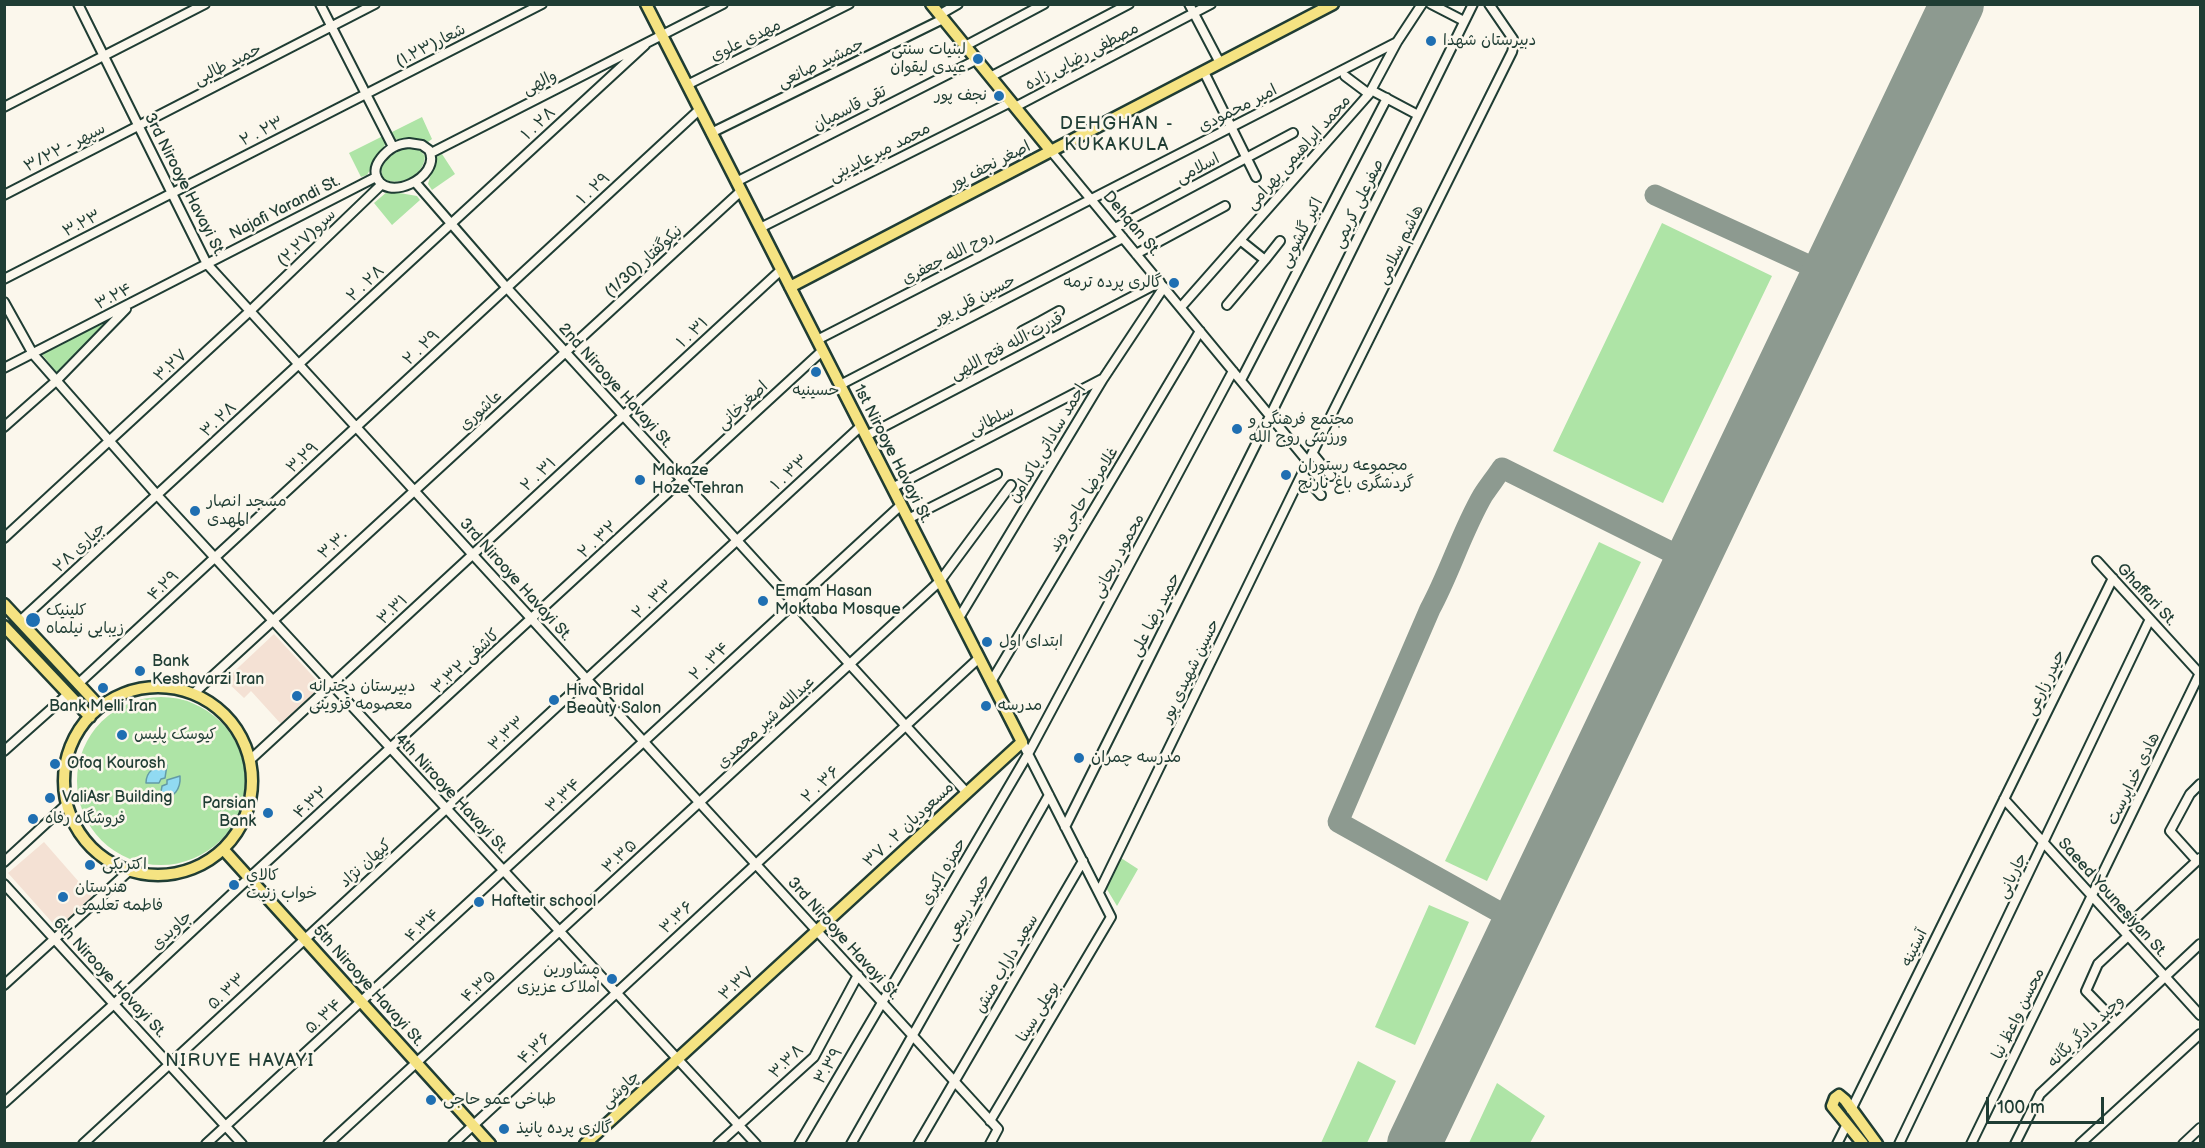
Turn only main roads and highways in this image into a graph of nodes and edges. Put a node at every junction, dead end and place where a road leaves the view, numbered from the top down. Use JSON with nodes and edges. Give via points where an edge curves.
{"nodes":[{"id":1,"x":646,"y":4,"type":"edge"},
{"id":2,"x":930,"y":4,"type":"edge"},
{"id":3,"x":1333,"y":4,"type":"edge"},
{"id":4,"x":1051,"y":151,"type":"junction"},
{"id":5,"x":790,"y":287,"type":"junction"},
{"id":6,"x":4,"y":604,"type":"edge"},
{"id":7,"x":6,"y":631,"type":"edge"},
{"id":8,"x":100,"y":707,"type":"junction"},
{"id":9,"x":90,"y":717,"type":"junction"},
{"id":10,"x":1022,"y":742,"type":"joint"},
{"id":11,"x":223,"y":849,"type":"junction"},
{"id":12,"x":817,"y":931,"type":"joint"},
{"id":13,"x":677,"y":1059,"type":"joint"},
{"id":14,"x":490,"y":1143,"type":"edge"},
{"id":15,"x":585,"y":1143,"type":"edge"},
{"id":16,"x":1863,"y":1143,"type":"edge"},
{"id":17,"x":1877,"y":1143,"type":"edge"}],
"edges":[{"from":1,"to":5,"type":"main road","name":"1st Nirooye Havayi St."},
{"from":2,"to":4,"type":"main road","name":"Dehqan St."},
{"from":3,"to":4,"type":"main road","name":"اصغر نجف پور"},
{"from":4,"to":5,"type":"main road","name":"اصغر نجف پور"},
{"from":5,"to":10,"type":"main road","name":"1st Nirooye Havayi St."},
{"from":6,"to":8,"type":"main road"},
{"from":7,"to":9,"type":"main road"},
{"from":8,"to":9,"type":"main road"},
{"from":8,"to":11,"type":"main road","via":[[143,688],[168,688],[193,693],[223,713],[240,735],[250,760],[252,779],[245,818]]},
{"from":9,"to":11,"type":"main road","via":[[77,734],[66,763],[64,783],[75,826],[89,846],[129,871],[154,875],[179,873],[202,864]]},
{"from":10,"to":12,"type":"main road","name":"مسعودیان ۲ . ۳۷"},
{"from":11,"to":14,"type":"main road","name":"5th Nirooye Havayi St."},
{"from":12,"to":13,"type":"main road","name":"۳.۳۷"},
{"from":13,"to":15,"type":"main road","name":"چاوشی"},
{"from":16,"to":17,"type":"main road","via":[[1832,1106],[1839,1095]]}]}
